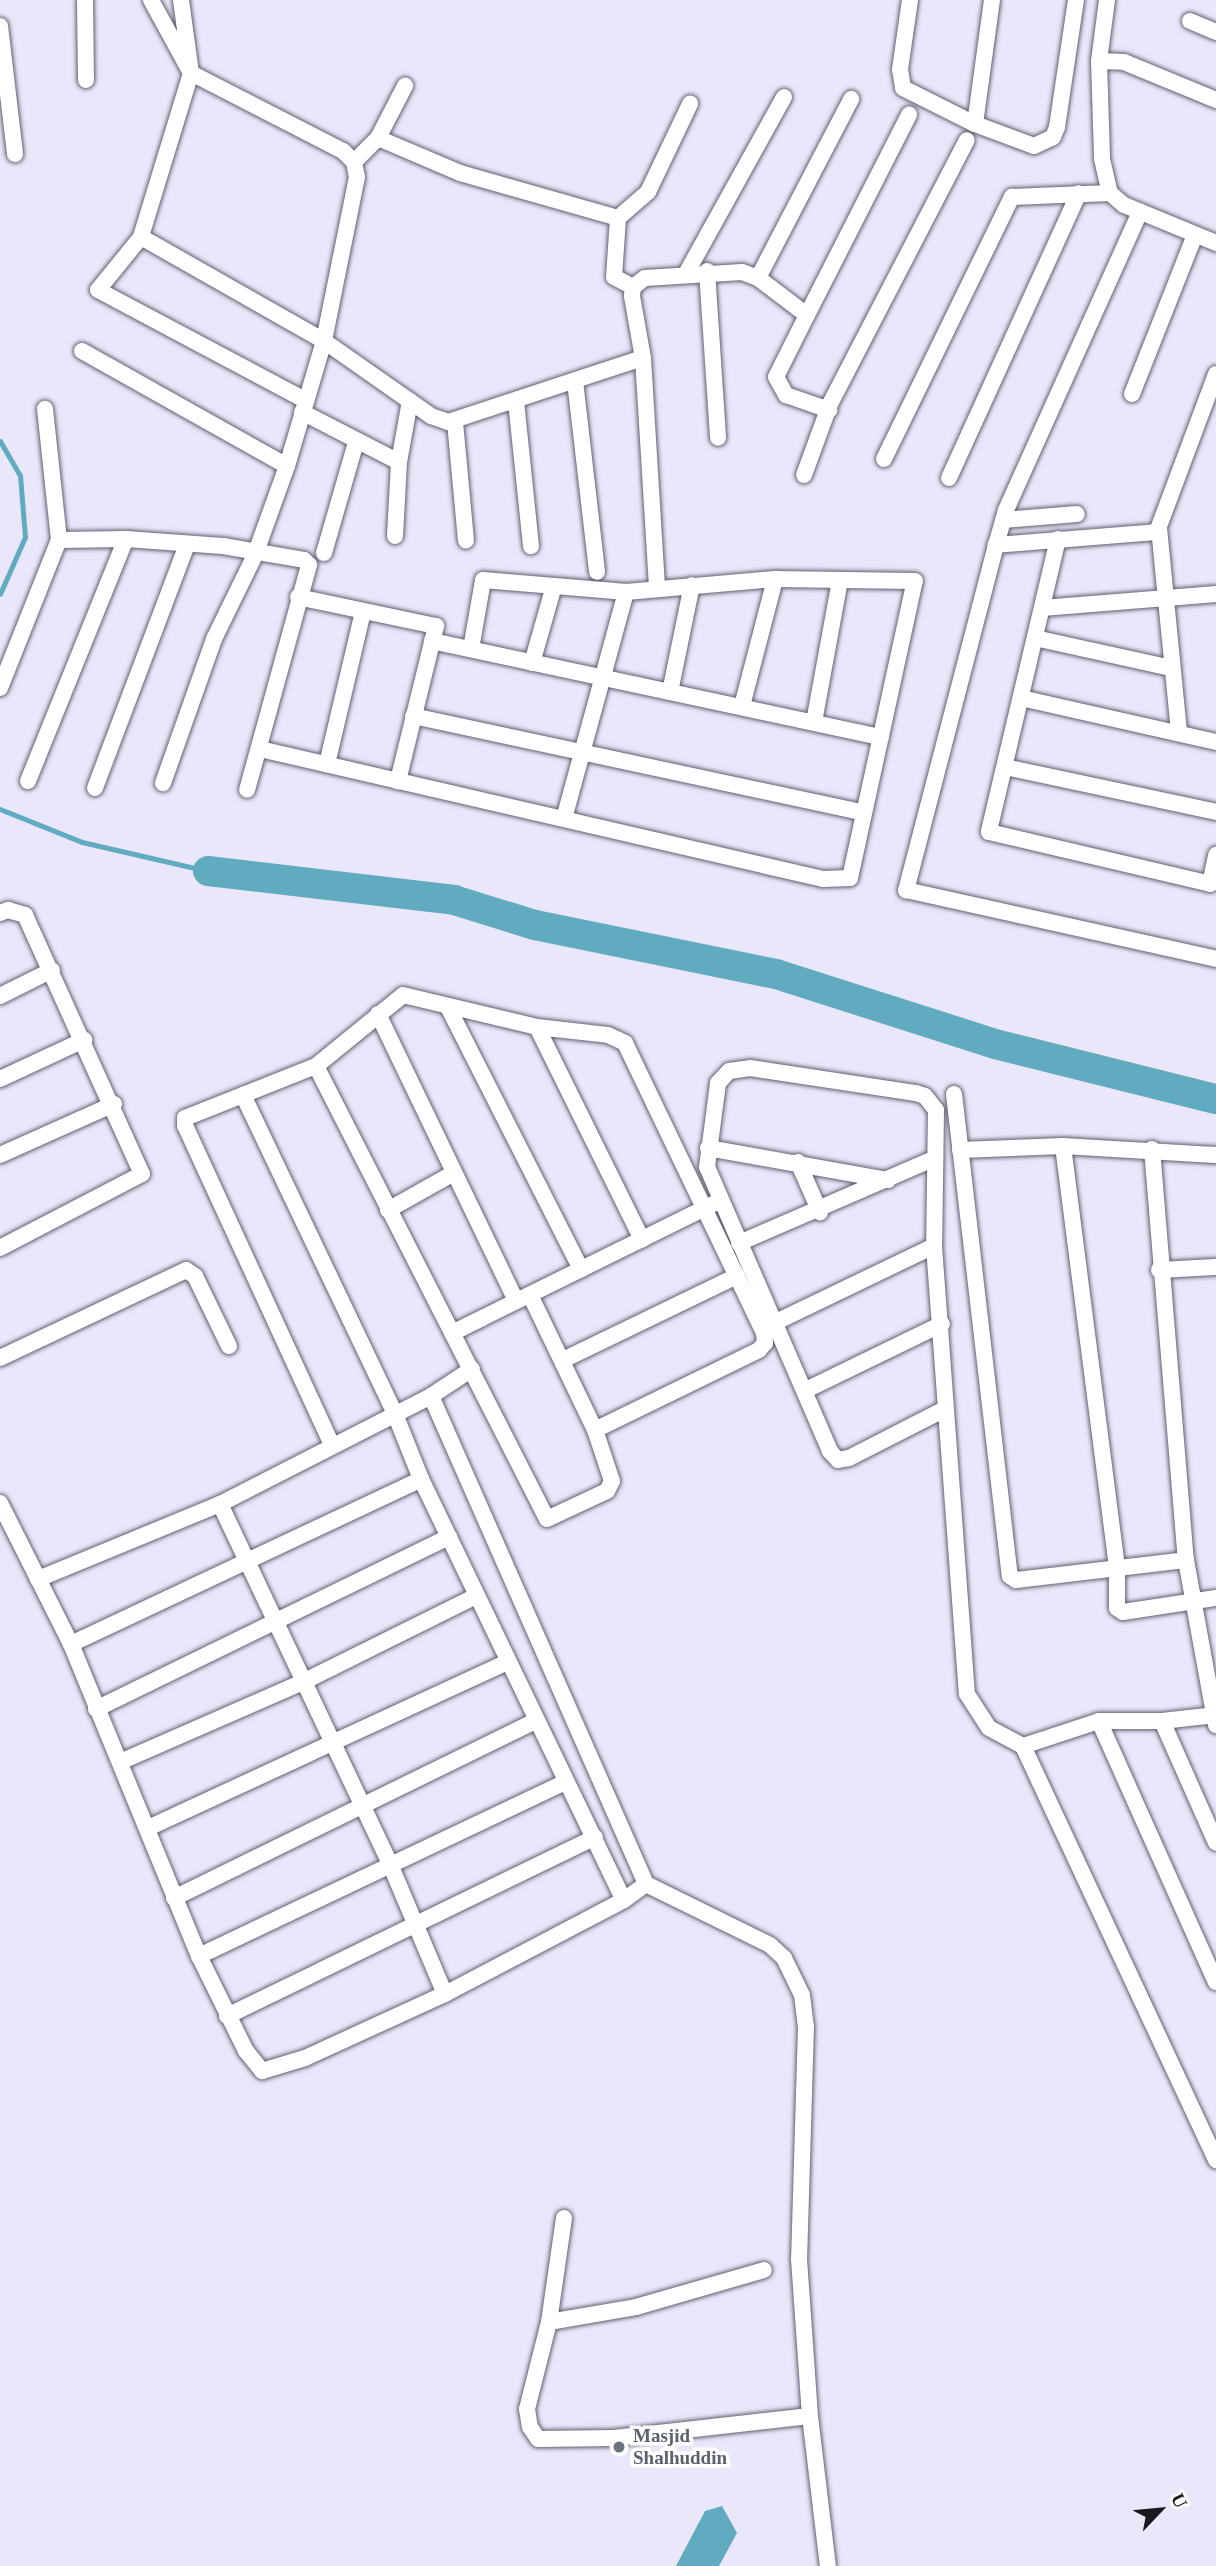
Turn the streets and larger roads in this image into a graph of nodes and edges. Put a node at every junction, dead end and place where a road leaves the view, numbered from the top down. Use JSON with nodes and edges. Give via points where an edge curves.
{"nodes":[{"id":1,"x":85,"y":0,"type":"edge"},
{"id":2,"x":151,"y":0,"type":"edge"},
{"id":3,"x":181,"y":0,"type":"edge"},
{"id":4,"x":910,"y":0,"type":"edge"},
{"id":5,"x":992,"y":0,"type":"edge"},
{"id":6,"x":1076,"y":0,"type":"edge"},
{"id":7,"x":1107,"y":0,"type":"edge"},
{"id":8,"x":1190,"y":22,"type":"dead end"},
{"id":9,"x":0,"y":26,"type":"edge"},
{"id":10,"x":1216,"y":32,"type":"edge"},
{"id":11,"x":1099,"y":61,"type":"junction"},
{"id":12,"x":191,"y":73,"type":"junction"},
{"id":13,"x":86,"y":80,"type":"dead end"},
{"id":14,"x":405,"y":86,"type":"dead end"},
{"id":15,"x":784,"y":97,"type":"dead end"},
{"id":16,"x":851,"y":99,"type":"dead end"},
{"id":17,"x":1216,"y":100,"type":"edge"},
{"id":18,"x":690,"y":104,"type":"dead end"},
{"id":19,"x":909,"y":115,"type":"dead end"},
{"id":20,"x":975,"y":124,"type":"junction"},
{"id":21,"x":378,"y":138,"type":"junction"},
{"id":22,"x":967,"y":140,"type":"dead end"},
{"id":23,"x":15,"y":154,"type":"dead end"},
{"id":24,"x":354,"y":162,"type":"junction"},
{"id":25,"x":1110,"y":192,"type":"junction"},
{"id":26,"x":1079,"y":193,"type":"junction"},
{"id":27,"x":1140,"y":212,"type":"junction"},
{"id":28,"x":618,"y":218,"type":"junction"},
{"id":29,"x":1195,"y":235,"type":"junction"},
{"id":30,"x":141,"y":237,"type":"junction"},
{"id":31,"x":1216,"y":243,"type":"edge"},
{"id":32,"x":707,"y":271,"type":"junction"},
{"id":33,"x":687,"y":272,"type":"junction"},
{"id":34,"x":758,"y":278,"type":"junction"},
{"id":35,"x":633,"y":287,"type":"junction"},
{"id":36,"x":807,"y":315,"type":"junction"},
{"id":37,"x":324,"y":341,"type":"junction"},
{"id":38,"x":82,"y":351,"type":"dead end"},
{"id":39,"x":643,"y":358,"type":"junction"},
{"id":40,"x":1216,"y":374,"type":"edge"},
{"id":41,"x":575,"y":381,"type":"junction"},
{"id":42,"x":1132,"y":394,"type":"dead end"},
{"id":43,"x":410,"y":401,"type":"junction"},
{"id":44,"x":516,"y":401,"type":"junction"},
{"id":45,"x":304,"y":406,"type":"junction"},
{"id":46,"x":45,"y":409,"type":"dead end"},
{"id":47,"x":829,"y":410,"type":"junction"},
{"id":48,"x":454,"y":422,"type":"junction"},
{"id":49,"x":718,"y":438,"type":"dead end"},
{"id":50,"x":356,"y":442,"type":"junction"},
{"id":51,"x":884,"y":459,"type":"dead end"},
{"id":52,"x":399,"y":463,"type":"junction"},
{"id":53,"x":287,"y":466,"type":"junction"},
{"id":54,"x":804,"y":475,"type":"dead end"},
{"id":55,"x":949,"y":478,"type":"dead end"},
{"id":56,"x":1077,"y":514,"type":"dead end"},
{"id":57,"x":1003,"y":520,"type":"junction"},
{"id":58,"x":1159,"y":528,"type":"junction"},
{"id":59,"x":395,"y":536,"type":"dead end"},
{"id":60,"x":126,"y":539,"type":"junction"},
{"id":61,"x":60,"y":540,"type":"junction"},
{"id":62,"x":466,"y":540,"type":"dead end"},
{"id":63,"x":1058,"y":540,"type":"junction"},
{"id":64,"x":187,"y":544,"type":"junction"},
{"id":65,"x":996,"y":545,"type":"junction"},
{"id":66,"x":531,"y":546,"type":"dead end"},
{"id":67,"x":324,"y":553,"type":"dead end"},
{"id":68,"x":255,"y":555,"type":"junction"},
{"id":69,"x":597,"y":572,"type":"dead end"},
{"id":70,"x":775,"y":579,"type":"junction"},
{"id":71,"x":840,"y":580,"type":"junction"},
{"id":72,"x":692,"y":585,"type":"junction"},
{"id":73,"x":554,"y":586,"type":"junction"},
{"id":74,"x":657,"y":587,"type":"junction"},
{"id":75,"x":626,"y":592,"type":"junction"},
{"id":76,"x":1216,"y":594,"type":"edge"},
{"id":77,"x":1165,"y":596,"type":"junction"},
{"id":78,"x":298,"y":597,"type":"junction"},
{"id":79,"x":1042,"y":608,"type":"junction"},
{"id":80,"x":363,"y":612,"type":"junction"},
{"id":81,"x":1035,"y":638,"type":"junction"},
{"id":82,"x":432,"y":641,"type":"junction"},
{"id":83,"x":471,"y":649,"type":"junction"},
{"id":84,"x":532,"y":663,"type":"junction"},
{"id":85,"x":1172,"y":668,"type":"junction"},
{"id":86,"x":603,"y":678,"type":"junction"},
{"id":87,"x":0,"y":688,"type":"edge"},
{"id":88,"x":670,"y":692,"type":"junction"},
{"id":89,"x":1021,"y":698,"type":"junction"},
{"id":90,"x":742,"y":706,"type":"junction"},
{"id":91,"x":413,"y":716,"type":"junction"},
{"id":92,"x":814,"y":722,"type":"junction"},
{"id":93,"x":1179,"y":732,"type":"junction"},
{"id":94,"x":881,"y":737,"type":"junction"},
{"id":95,"x":1216,"y":742,"type":"edge"},
{"id":96,"x":260,"y":749,"type":"junction"},
{"id":97,"x":582,"y":753,"type":"junction"},
{"id":98,"x":327,"y":764,"type":"junction"},
{"id":99,"x":1005,"y":767,"type":"junction"},
{"id":100,"x":28,"y":781,"type":"dead end"},
{"id":101,"x":398,"y":781,"type":"junction"},
{"id":102,"x":163,"y":783,"type":"dead end"},
{"id":103,"x":95,"y":788,"type":"dead end"},
{"id":104,"x":247,"y":790,"type":"dead end"},
{"id":105,"x":1216,"y":812,"type":"edge"},
{"id":106,"x":864,"y":813,"type":"junction"},
{"id":107,"x":564,"y":819,"type":"junction"},
{"id":108,"x":1216,"y":855,"type":"edge"},
{"id":109,"x":0,"y":913,"type":"edge"},
{"id":110,"x":1216,"y":959,"type":"edge"},
{"id":111,"x":52,"y":970,"type":"junction"},
{"id":112,"x":0,"y":996,"type":"edge"},
{"id":113,"x":449,"y":1009,"type":"junction"},
{"id":114,"x":378,"y":1014,"type":"junction"},
{"id":115,"x":537,"y":1027,"type":"junction"},
{"id":116,"x":84,"y":1040,"type":"junction"},
{"id":117,"x":316,"y":1066,"type":"junction"},
{"id":118,"x":0,"y":1079,"type":"edge"},
{"id":119,"x":954,"y":1094,"type":"dead end"},
{"id":120,"x":243,"y":1095,"type":"junction"},
{"id":121,"x":114,"y":1104,"type":"junction"},
{"id":122,"x":1063,"y":1146,"type":"junction"},
{"id":123,"x":708,"y":1148,"type":"junction"},
{"id":124,"x":1152,"y":1149,"type":"junction"},
{"id":125,"x":960,"y":1150,"type":"junction"},
{"id":126,"x":0,"y":1154,"type":"edge"},
{"id":127,"x":1216,"y":1155,"type":"edge"},
{"id":128,"x":935,"y":1158,"type":"junction"},
{"id":129,"x":798,"y":1162,"type":"junction"},
{"id":130,"x":452,"y":1174,"type":"junction"},
{"id":131,"x":888,"y":1180,"type":"junction"},
{"id":132,"x":720,"y":1201,"type":"junction"},
{"id":133,"x":704,"y":1209,"type":"junction"},
{"id":134,"x":388,"y":1210,"type":"junction"},
{"id":135,"x":820,"y":1212,"type":"junction"},
{"id":136,"x":642,"y":1239,"type":"junction"},
{"id":137,"x":739,"y":1244,"type":"junction"},
{"id":138,"x":934,"y":1246,"type":"junction"},
{"id":139,"x":0,"y":1248,"type":"edge"},
{"id":140,"x":1216,"y":1267,"type":"edge"},
{"id":141,"x":581,"y":1269,"type":"junction"},
{"id":142,"x":1159,"y":1270,"type":"junction"},
{"id":143,"x":737,"y":1276,"type":"junction"},
{"id":144,"x":523,"y":1298,"type":"junction"},
{"id":145,"x":776,"y":1322,"type":"junction"},
{"id":146,"x":942,"y":1324,"type":"junction"},
{"id":147,"x":452,"y":1333,"type":"junction"},
{"id":148,"x":229,"y":1346,"type":"dead end"},
{"id":149,"x":0,"y":1358,"type":"edge"},
{"id":150,"x":563,"y":1360,"type":"junction"},
{"id":151,"x":472,"y":1369,"type":"junction"},
{"id":152,"x":806,"y":1390,"type":"junction"},
{"id":153,"x":431,"y":1396,"type":"junction"},
{"id":154,"x":944,"y":1409,"type":"junction"},
{"id":155,"x":395,"y":1414,"type":"junction"},
{"id":156,"x":595,"y":1430,"type":"junction"},
{"id":157,"x":332,"y":1445,"type":"junction"},
{"id":158,"x":421,"y":1479,"type":"junction"},
{"id":159,"x":0,"y":1503,"type":"edge"},
{"id":160,"x":220,"y":1504,"type":"junction"},
{"id":161,"x":449,"y":1537,"type":"junction"},
{"id":162,"x":249,"y":1560,"type":"junction"},
{"id":163,"x":1186,"y":1560,"type":"junction"},
{"id":164,"x":1117,"y":1569,"type":"junction"},
{"id":165,"x":38,"y":1579,"type":"junction"},
{"id":166,"x":476,"y":1596,"type":"junction"},
{"id":167,"x":1216,"y":1598,"type":"edge"},
{"id":168,"x":1192,"y":1599,"type":"junction"},
{"id":169,"x":275,"y":1622,"type":"junction"},
{"id":170,"x":71,"y":1644,"type":"junction"},
{"id":171,"x":508,"y":1662,"type":"junction"},
{"id":172,"x":303,"y":1682,"type":"junction"},
{"id":173,"x":96,"y":1709,"type":"junction"},
{"id":174,"x":1214,"y":1718,"type":"edge"},
{"id":175,"x":537,"y":1720,"type":"junction"},
{"id":176,"x":1099,"y":1721,"type":"junction"},
{"id":177,"x":1162,"y":1721,"type":"junction"},
{"id":178,"x":333,"y":1744,"type":"junction"},
{"id":179,"x":1023,"y":1746,"type":"junction"},
{"id":180,"x":120,"y":1762,"type":"junction"},
{"id":181,"x":566,"y":1782,"type":"junction"},
{"id":182,"x":360,"y":1805,"type":"junction"},
{"id":183,"x":148,"y":1828,"type":"junction"},
{"id":184,"x":595,"y":1837,"type":"junction"},
{"id":185,"x":1216,"y":1843,"type":"edge"},
{"id":186,"x":390,"y":1864,"type":"junction"},
{"id":187,"x":646,"y":1885,"type":"junction"},
{"id":188,"x":174,"y":1898,"type":"junction"},
{"id":189,"x":625,"y":1900,"type":"junction"},
{"id":190,"x":415,"y":1924,"type":"junction"},
{"id":191,"x":199,"y":1956,"type":"junction"},
{"id":192,"x":1216,"y":1982,"type":"edge"},
{"id":193,"x":445,"y":1994,"type":"junction"},
{"id":194,"x":227,"y":2016,"type":"junction"},
{"id":195,"x":1216,"y":2114,"type":"edge"},
{"id":196,"x":1200,"y":2123,"type":"junction"},
{"id":197,"x":1216,"y":2160,"type":"edge"},
{"id":198,"x":564,"y":2218,"type":"dead end"},
{"id":199,"x":764,"y":2270,"type":"dead end"},
{"id":200,"x":549,"y":2322,"type":"junction"},
{"id":201,"x":810,"y":2416,"type":"junction"},
{"id":202,"x":828,"y":2566,"type":"edge"}],
"edges":[{"from":1,"to":13,"type":"street"},
{"from":2,"to":12,"type":"street"},
{"from":3,"to":12,"type":"street"},
{"from":4,"to":20,"type":"street","via":[[900,69],[903,88]]},
{"from":5,"to":20,"type":"street"},
{"from":6,"to":20,"type":"street","via":[[1053,137],[1034,146]]},
{"from":7,"to":11,"type":"street"},
{"from":8,"to":10,"type":"street"},
{"from":9,"to":23,"type":"street"},
{"from":11,"to":17,"type":"street","via":[[1124,62]]},
{"from":11,"to":25,"type":"street","via":[[1102,159]]},
{"from":12,"to":24,"type":"street","via":[[343,151]]},
{"from":12,"to":30,"type":"street"},
{"from":14,"to":21,"type":"street"},
{"from":15,"to":33,"type":"street"},
{"from":16,"to":34,"type":"street"},
{"from":18,"to":28,"type":"street","via":[[648,192]]},
{"from":19,"to":36,"type":"street"},
{"from":21,"to":24,"type":"street"},
{"from":21,"to":28,"type":"street","via":[[460,173]]},
{"from":22,"to":47,"type":"street"},
{"from":24,"to":37,"type":"street","via":[[357,177]]},
{"from":25,"to":26,"type":"street"},
{"from":25,"to":27,"type":"street"},
{"from":26,"to":51,"type":"street","via":[[1021,194],[1006,204]]},
{"from":26,"to":55,"type":"street"},
{"from":27,"to":29,"type":"street"},
{"from":27,"to":57,"type":"street"},
{"from":28,"to":35,"type":"street","via":[[614,277]]},
{"from":29,"to":31,"type":"street"},
{"from":29,"to":42,"type":"street"},
{"from":30,"to":37,"type":"street"},
{"from":30,"to":45,"type":"street","via":[[97,290]]},
{"from":32,"to":33,"type":"street"},
{"from":32,"to":34,"type":"street"},
{"from":32,"to":49,"type":"street"},
{"from":33,"to":35,"type":"street","via":[[645,278]]},
{"from":34,"to":36,"type":"street"},
{"from":35,"to":39,"type":"street"},
{"from":36,"to":47,"type":"street","via":[[776,377],[786,395]]},
{"from":37,"to":43,"type":"street"},
{"from":37,"to":45,"type":"street"},
{"from":38,"to":53,"type":"street"},
{"from":39,"to":41,"type":"street"},
{"from":39,"to":74,"type":"street"},
{"from":40,"to":58,"type":"street"},
{"from":41,"to":44,"type":"street"},
{"from":41,"to":69,"type":"street"},
{"from":43,"to":48,"type":"street","via":[[431,416]]},
{"from":43,"to":52,"type":"street"},
{"from":44,"to":48,"type":"street"},
{"from":44,"to":66,"type":"street"},
{"from":45,"to":50,"type":"street"},
{"from":45,"to":53,"type":"street"},
{"from":46,"to":61,"type":"street"},
{"from":47,"to":54,"type":"street"},
{"from":48,"to":62,"type":"street"},
{"from":50,"to":52,"type":"street"},
{"from":50,"to":67,"type":"street"},
{"from":52,"to":59,"type":"street"},
{"from":53,"to":68,"type":"street"},
{"from":56,"to":57,"type":"street"},
{"from":57,"to":65,"type":"street"},
{"from":58,"to":63,"type":"street"},
{"from":58,"to":77,"type":"street"},
{"from":60,"to":61,"type":"street"},
{"from":60,"to":64,"type":"street"},
{"from":60,"to":100,"type":"street"},
{"from":61,"to":87,"type":"street"},
{"from":63,"to":65,"type":"street"},
{"from":63,"to":79,"type":"street"},
{"from":64,"to":68,"type":"street"},
{"from":64,"to":103,"type":"street"},
{"from":65,"to":110,"type":"street","via":[[906,890]]},
{"from":68,"to":78,"type":"street","via":[[304,560],[308,573]]},
{"from":68,"to":102,"type":"street","via":[[214,639]]},
{"from":70,"to":71,"type":"street"},
{"from":70,"to":72,"type":"street"},
{"from":70,"to":90,"type":"street"},
{"from":71,"to":92,"type":"street"},
{"from":71,"to":94,"type":"street","via":[[915,581]]},
{"from":72,"to":74,"type":"street"},
{"from":72,"to":88,"type":"street"},
{"from":73,"to":75,"type":"street"},
{"from":73,"to":83,"type":"street","via":[[483,580]]},
{"from":73,"to":84,"type":"street"},
{"from":74,"to":75,"type":"street"},
{"from":75,"to":86,"type":"street"},
{"from":76,"to":77,"type":"street"},
{"from":77,"to":79,"type":"street"},
{"from":77,"to":85,"type":"street"},
{"from":78,"to":80,"type":"street"},
{"from":78,"to":96,"type":"street"},
{"from":79,"to":81,"type":"street"},
{"from":80,"to":82,"type":"street","via":[[436,626]]},
{"from":80,"to":98,"type":"street"},
{"from":81,"to":85,"type":"street"},
{"from":81,"to":89,"type":"street"},
{"from":82,"to":83,"type":"street"},
{"from":82,"to":91,"type":"street"},
{"from":83,"to":84,"type":"street"},
{"from":84,"to":86,"type":"street"},
{"from":85,"to":93,"type":"street"},
{"from":86,"to":88,"type":"street"},
{"from":86,"to":97,"type":"street"},
{"from":88,"to":90,"type":"street"},
{"from":89,"to":93,"type":"street"},
{"from":89,"to":99,"type":"street"},
{"from":90,"to":92,"type":"street"},
{"from":91,"to":97,"type":"street"},
{"from":91,"to":101,"type":"street"},
{"from":92,"to":94,"type":"street"},
{"from":93,"to":95,"type":"street"},
{"from":94,"to":106,"type":"street"},
{"from":96,"to":98,"type":"street"},
{"from":96,"to":104,"type":"street"},
{"from":97,"to":106,"type":"street"},
{"from":97,"to":107,"type":"street"},
{"from":98,"to":101,"type":"street"},
{"from":99,"to":105,"type":"street"},
{"from":99,"to":108,"type":"street","via":[[989,832],[1210,884]]},
{"from":101,"to":107,"type":"street"},
{"from":106,"to":107,"type":"street","via":[[850,878],[823,879]]},
{"from":109,"to":111,"type":"street","via":[[8,909],[25,915]]},
{"from":111,"to":112,"type":"street"},
{"from":111,"to":116,"type":"street"},
{"from":113,"to":114,"type":"street","via":[[403,995]]},
{"from":113,"to":115,"type":"street"},
{"from":113,"to":141,"type":"street"},
{"from":114,"to":117,"type":"street"},
{"from":114,"to":130,"type":"street"},
{"from":115,"to":133,"type":"street","via":[[608,1035],[625,1043]]},
{"from":115,"to":136,"type":"street"},
{"from":116,"to":118,"type":"street"},
{"from":116,"to":121,"type":"street"},
{"from":117,"to":120,"type":"street"},
{"from":117,"to":134,"type":"street"},
{"from":119,"to":125,"type":"street"},
{"from":120,"to":155,"type":"street"},
{"from":120,"to":157,"type":"street","via":[[189,1113],[185,1126]]},
{"from":121,"to":126,"type":"street"},
{"from":121,"to":139,"type":"street","via":[[141,1177]]},
{"from":122,"to":124,"type":"street"},
{"from":122,"to":125,"type":"street"},
{"from":122,"to":164,"type":"street"},
{"from":123,"to":128,"type":"street","via":[[718,1083],[729,1071],[750,1068],[925,1096],[937,1119]]},
{"from":123,"to":129,"type":"street"},
{"from":123,"to":132,"type":"street","via":[[707,1167]]},
{"from":124,"to":127,"type":"street"},
{"from":124,"to":142,"type":"street"},
{"from":125,"to":164,"type":"street","via":[[1010,1576],[1017,1580]]},
{"from":128,"to":131,"type":"street"},
{"from":128,"to":138,"type":"street"},
{"from":129,"to":131,"type":"street"},
{"from":129,"to":135,"type":"street"},
{"from":130,"to":134,"type":"street"},
{"from":130,"to":144,"type":"street"},
{"from":131,"to":135,"type":"street"},
{"from":132,"to":133,"type":"street"},
{"from":132,"to":137,"type":"street"},
{"from":133,"to":136,"type":"street"},
{"from":133,"to":143,"type":"street"},
{"from":134,"to":147,"type":"street"},
{"from":135,"to":137,"type":"street"},
{"from":136,"to":141,"type":"street"},
{"from":137,"to":145,"type":"street"},
{"from":138,"to":145,"type":"street"},
{"from":138,"to":146,"type":"street"},
{"from":140,"to":142,"type":"street"},
{"from":141,"to":144,"type":"street"},
{"from":142,"to":163,"type":"street"},
{"from":143,"to":150,"type":"street"},
{"from":143,"to":156,"type":"street","via":[[764,1334],[763,1347]]},
{"from":144,"to":147,"type":"street"},
{"from":144,"to":150,"type":"street"},
{"from":145,"to":152,"type":"street"},
{"from":146,"to":152,"type":"street"},
{"from":146,"to":154,"type":"street"},
{"from":147,"to":151,"type":"street"},
{"from":148,"to":149,"type":"street","via":[[195,1276],[186,1270]]},
{"from":150,"to":156,"type":"street"},
{"from":151,"to":153,"type":"street"},
{"from":151,"to":156,"type":"street","via":[[547,1519],[611,1486]]},
{"from":152,"to":154,"type":"street","via":[[838,1460]]},
{"from":153,"to":155,"type":"street"},
{"from":153,"to":187,"type":"street"},
{"from":154,"to":179,"type":"street","via":[[967,1694],[989,1728]]},
{"from":155,"to":157,"type":"street"},
{"from":155,"to":158,"type":"street"},
{"from":157,"to":160,"type":"street"},
{"from":158,"to":161,"type":"street"},
{"from":158,"to":162,"type":"street"},
{"from":159,"to":165,"type":"street"},
{"from":160,"to":162,"type":"street"},
{"from":160,"to":165,"type":"street"},
{"from":161,"to":166,"type":"street"},
{"from":161,"to":169,"type":"street"},
{"from":162,"to":169,"type":"street"},
{"from":162,"to":170,"type":"street"},
{"from":163,"to":164,"type":"street"},
{"from":163,"to":168,"type":"street"},
{"from":164,"to":168,"type":"street","via":[[1116,1604],[1121,1612]]},
{"from":165,"to":170,"type":"street"},
{"from":166,"to":171,"type":"street"},
{"from":166,"to":172,"type":"street"},
{"from":167,"to":168,"type":"street"},
{"from":168,"to":174,"type":"street"},
{"from":169,"to":172,"type":"street"},
{"from":169,"to":173,"type":"street"},
{"from":170,"to":173,"type":"street"},
{"from":171,"to":175,"type":"street"},
{"from":171,"to":178,"type":"street"},
{"from":172,"to":178,"type":"street"},
{"from":172,"to":180,"type":"street"},
{"from":173,"to":180,"type":"street"},
{"from":174,"to":177,"type":"street"},
{"from":175,"to":181,"type":"street"},
{"from":175,"to":182,"type":"street"},
{"from":176,"to":177,"type":"street"},
{"from":176,"to":179,"type":"street"},
{"from":176,"to":192,"type":"street"},
{"from":177,"to":185,"type":"street"},
{"from":178,"to":182,"type":"street"},
{"from":178,"to":183,"type":"street"},
{"from":179,"to":196,"type":"street"},
{"from":180,"to":183,"type":"street"},
{"from":181,"to":184,"type":"street"},
{"from":181,"to":186,"type":"street"},
{"from":182,"to":186,"type":"street"},
{"from":182,"to":188,"type":"street"},
{"from":183,"to":188,"type":"street"},
{"from":184,"to":189,"type":"street"},
{"from":184,"to":190,"type":"street"},
{"from":186,"to":190,"type":"street"},
{"from":186,"to":191,"type":"street"},
{"from":187,"to":189,"type":"street"},
{"from":187,"to":201,"type":"street","via":[[770,1945],[795,1974],[802,1995],[806,2086],[799,2259]]},
{"from":188,"to":191,"type":"street"},
{"from":189,"to":193,"type":"street"},
{"from":190,"to":193,"type":"street"},
{"from":190,"to":194,"type":"street"},
{"from":191,"to":194,"type":"street"},
{"from":193,"to":194,"type":"street","via":[[262,2071]]},
{"from":195,"to":196,"type":"street"},
{"from":196,"to":197,"type":"street"},
{"from":198,"to":200,"type":"street"},
{"from":199,"to":200,"type":"street","via":[[636,2307]]},
{"from":200,"to":201,"type":"street","via":[[527,2409],[538,2440],[614,2438]]},
{"from":201,"to":202,"type":"street"}]}
